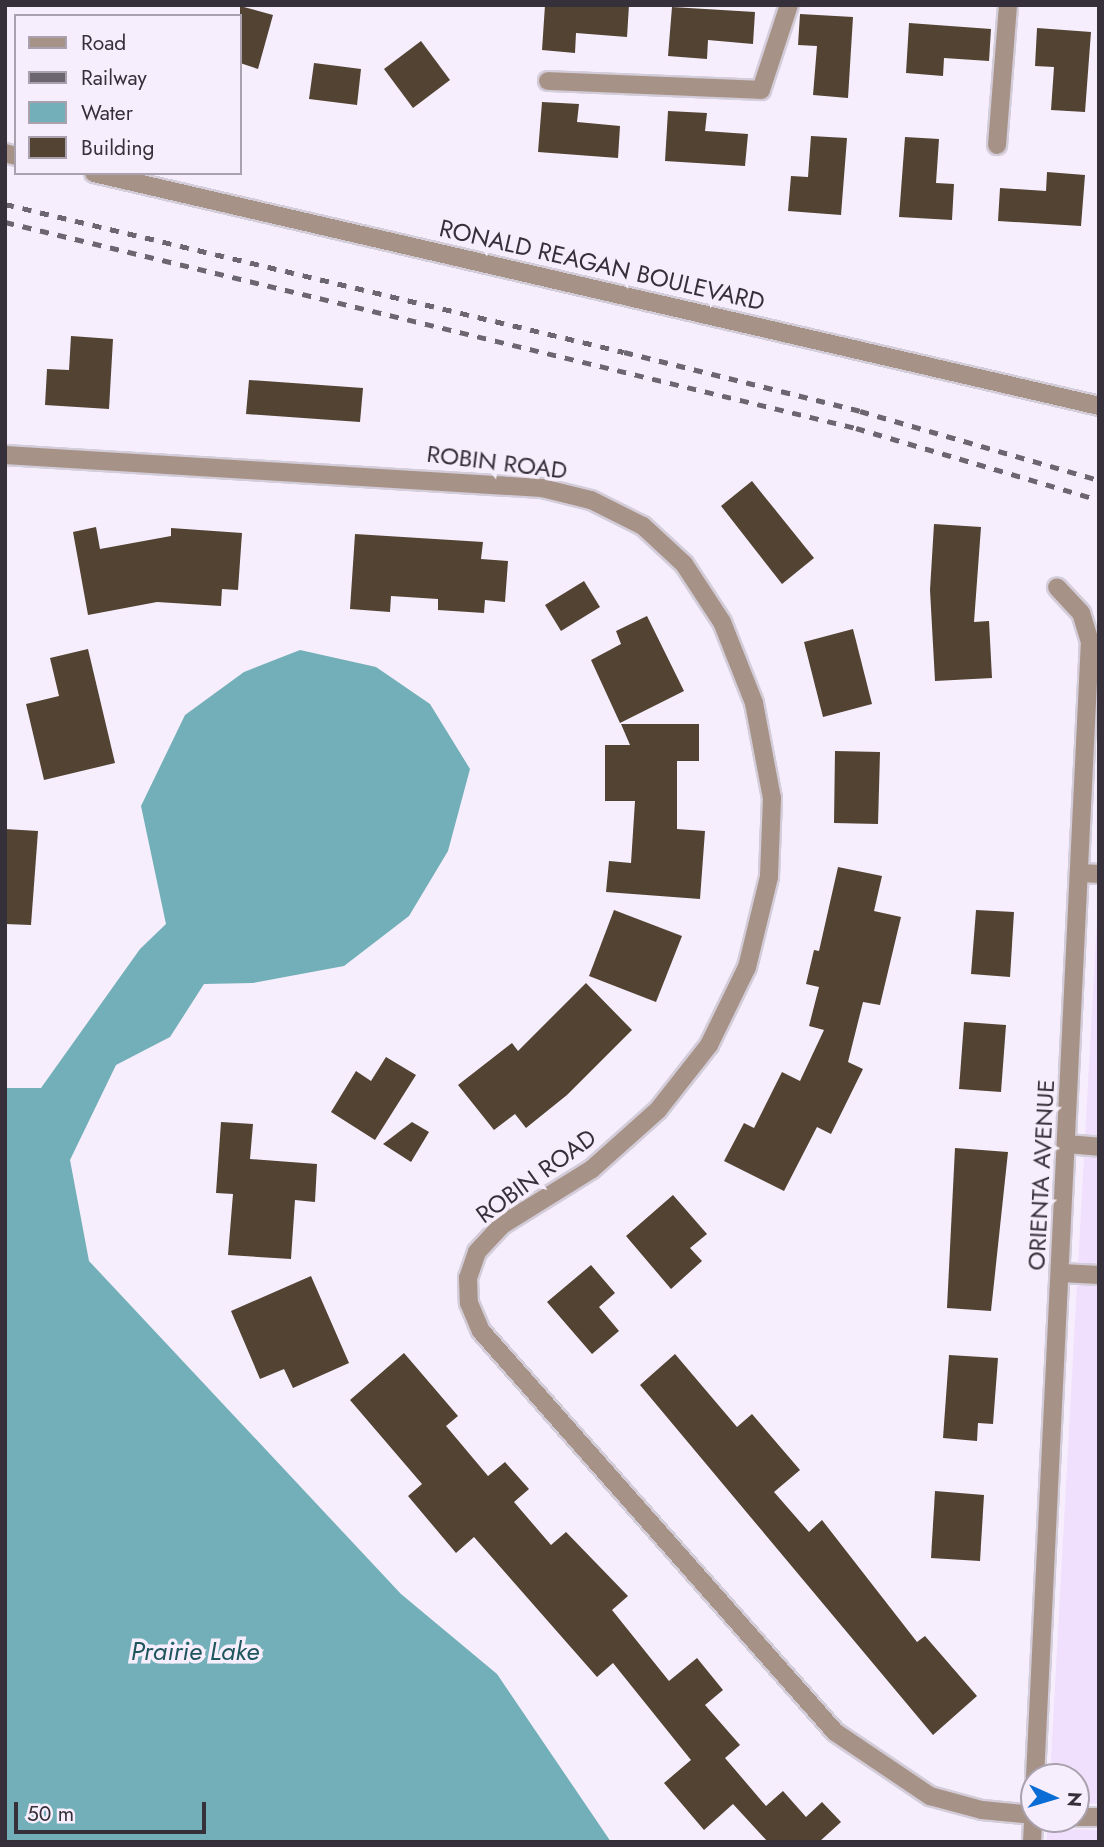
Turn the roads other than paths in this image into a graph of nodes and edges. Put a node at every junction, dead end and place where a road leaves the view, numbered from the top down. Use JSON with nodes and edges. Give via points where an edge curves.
{"nodes":[{"id":1,"x":789,"y":5,"type":"edge"},
{"id":2,"x":1008,"y":5,"type":"edge"},
{"id":3,"x":548,"y":81,"type":"dead end"},
{"id":4,"x":997,"y":145,"type":"dead end"},
{"id":5,"x":103,"y":175,"type":"edge"},
{"id":6,"x":1099,"y":406,"type":"edge"},
{"id":7,"x":5,"y":455,"type":"edge"},
{"id":8,"x":1056,"y":587,"type":"dead end"},
{"id":9,"x":1095,"y":642,"type":"edge"},
{"id":10,"x":1092,"y":770,"type":"edge"},
{"id":11,"x":1080,"y":873,"type":"junction"},
{"id":12,"x":1099,"y":874,"type":"edge"},
{"id":13,"x":1067,"y":1144,"type":"junction"},
{"id":14,"x":1099,"y":1146,"type":"edge"},
{"id":15,"x":1061,"y":1273,"type":"junction"},
{"id":16,"x":1099,"y":1275,"type":"edge"},
{"id":17,"x":1036,"y":1763,"type":"edge"},
{"id":18,"x":1020,"y":1814,"type":"edge"}],
"edges":[{"from":1,"to":3,"type":"street","via":[[761,90]]},
{"from":2,"to":4,"type":"street"},
{"from":5,"to":6,"type":"street","name":"RONALD REAGAN BOULEVARD"},
{"from":7,"to":18,"type":"street","name":"ROBIN ROAD","via":[[542,488],[591,500],[643,526],[684,564],[722,622],[754,703],[772,798],[769,877],[747,967],[709,1045],[658,1110],[592,1169],[502,1225],[477,1252],[468,1278],[469,1303],[481,1331],[835,1732],[930,1796],[982,1810]]},
{"from":8,"to":9,"type":"street","name":"ORIENTA AVENUE","via":[[1081,613]]},
{"from":9,"to":10,"type":"street","name":"ORIENTA AVENUE"},
{"from":10,"to":11,"type":"street","name":"ORIENTA AVENUE"},
{"from":11,"to":12,"type":"street"},
{"from":11,"to":13,"type":"street","name":"ORIENTA AVENUE"},
{"from":13,"to":14,"type":"street"},
{"from":13,"to":15,"type":"street","name":"ORIENTA AVENUE"},
{"from":15,"to":16,"type":"street"},
{"from":15,"to":17,"type":"street","name":"ORIENTA AVENUE"}]}
